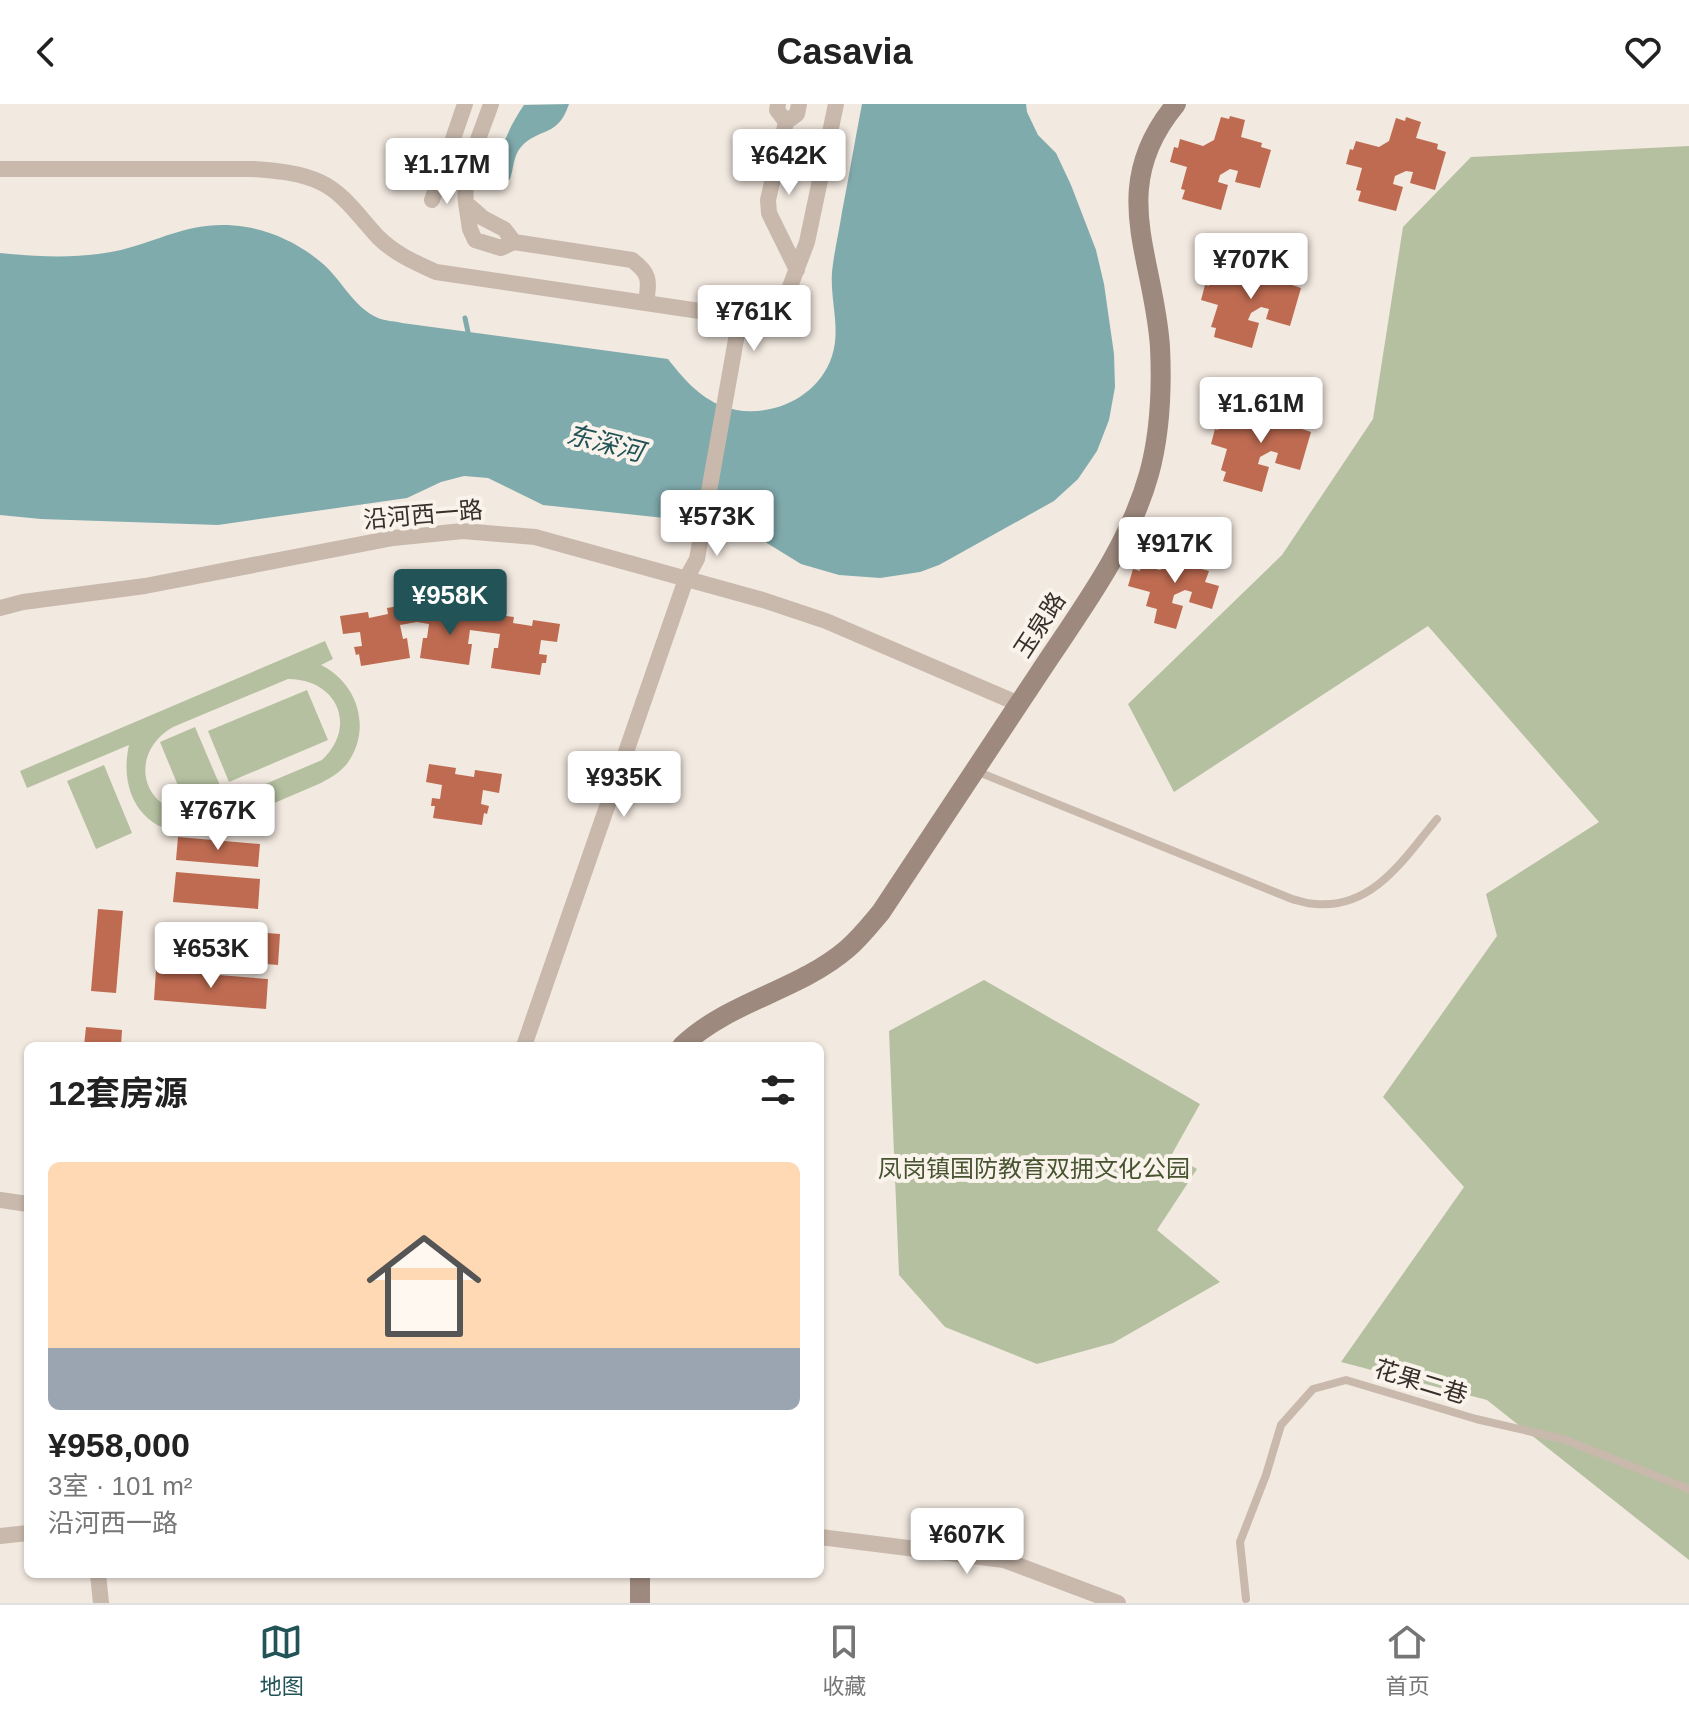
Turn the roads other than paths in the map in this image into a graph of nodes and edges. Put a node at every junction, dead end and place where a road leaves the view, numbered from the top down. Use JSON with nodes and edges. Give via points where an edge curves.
{"nodes":[{"id":1,"x":465,"y":104,"type":"edge"},
{"id":2,"x":491,"y":104,"type":"edge"},
{"id":3,"x":778,"y":104,"type":"edge"},
{"id":4,"x":799,"y":104,"type":"edge"},
{"id":5,"x":836,"y":104,"type":"edge"},
{"id":6,"x":1176,"y":104,"type":"edge"},
{"id":7,"x":786,"y":122,"type":"junction"},
{"id":8,"x":0,"y":169,"type":"edge"},
{"id":9,"x":432,"y":200,"type":"dead end"},
{"id":10,"x":797,"y":270,"type":"junction"},
{"id":11,"x":646,"y":303,"type":"junction"},
{"id":12,"x":740,"y":317,"type":"junction"},
{"id":13,"x":686,"y":579,"type":"junction"},
{"id":14,"x":0,"y":608,"type":"edge"},
{"id":15,"x":1019,"y":704,"type":"junction"},
{"id":16,"x":975,"y":771,"type":"junction"},
{"id":17,"x":1437,"y":819,"type":"dead end"},
{"id":18,"x":525,"y":1042,"type":"edge"},
{"id":19,"x":686,"y":1042,"type":"edge"},
{"id":20,"x":0,"y":1200,"type":"edge"},
{"id":21,"x":24,"y":1203,"type":"edge"},
{"id":22,"x":1689,"y":1489,"type":"edge"},
{"id":23,"x":24,"y":1533,"type":"edge"},
{"id":24,"x":0,"y":1536,"type":"edge"},
{"id":25,"x":824,"y":1538,"type":"edge"},
{"id":26,"x":98,"y":1578,"type":"edge"},
{"id":27,"x":640,"y":1578,"type":"edge"},
{"id":28,"x":1246,"y":1599,"type":"dead end"},
{"id":29,"x":101,"y":1603,"type":"edge"},
{"id":30,"x":640,"y":1603,"type":"edge"},
{"id":31,"x":1118,"y":1603,"type":"edge"}],
"edges":[{"from":1,"to":9,"type":"street"},
{"from":2,"to":11,"type":"street","via":[[466,178],[466,203],[514,242],[632,260],[649,282]]},
{"from":3,"to":7,"type":"street"},
{"from":4,"to":7,"type":"street","via":[[797,114]]},
{"from":5,"to":10,"type":"street"},
{"from":6,"to":15,"type":"street","name":"玉泉路","via":[[1152,139],[1137,203],[1160,346],[1157,433],[1149,473],[1121,546]]},
{"from":7,"to":10,"type":"street","via":[[768,200],[769,213]]},
{"from":8,"to":11,"type":"street","via":[[288,172],[321,182],[403,258],[436,272]]},
{"from":10,"to":12,"type":"street","via":[[774,311]]},
{"from":11,"to":12,"type":"street"},
{"from":12,"to":13,"type":"street","via":[[697,559]]},
{"from":13,"to":14,"type":"street","name":"沿河西一路","via":[[535,537],[463,531],[393,538]]},
{"from":13,"to":15,"type":"street","name":"沿河西一路","via":[[826,621]]},
{"from":13,"to":18,"type":"street"},
{"from":15,"to":16,"type":"street","name":"玉泉路"},
{"from":16,"to":17,"type":"lane","via":[[1292,899],[1317,904],[1342,903],[1385,881]]},
{"from":16,"to":19,"type":"street","name":"玉泉路","via":[[881,912],[846,950],[717,1018]]},
{"from":20,"to":21,"type":"street"},
{"from":22,"to":28,"type":"lane","name":"花果二巷","via":[[1563,1439],[1346,1380],[1313,1389],[1281,1425],[1240,1542]]},
{"from":23,"to":24,"type":"street"},
{"from":25,"to":31,"type":"street","via":[[1004,1560]]},
{"from":26,"to":29,"type":"street"},
{"from":27,"to":30,"type":"street"}]}
